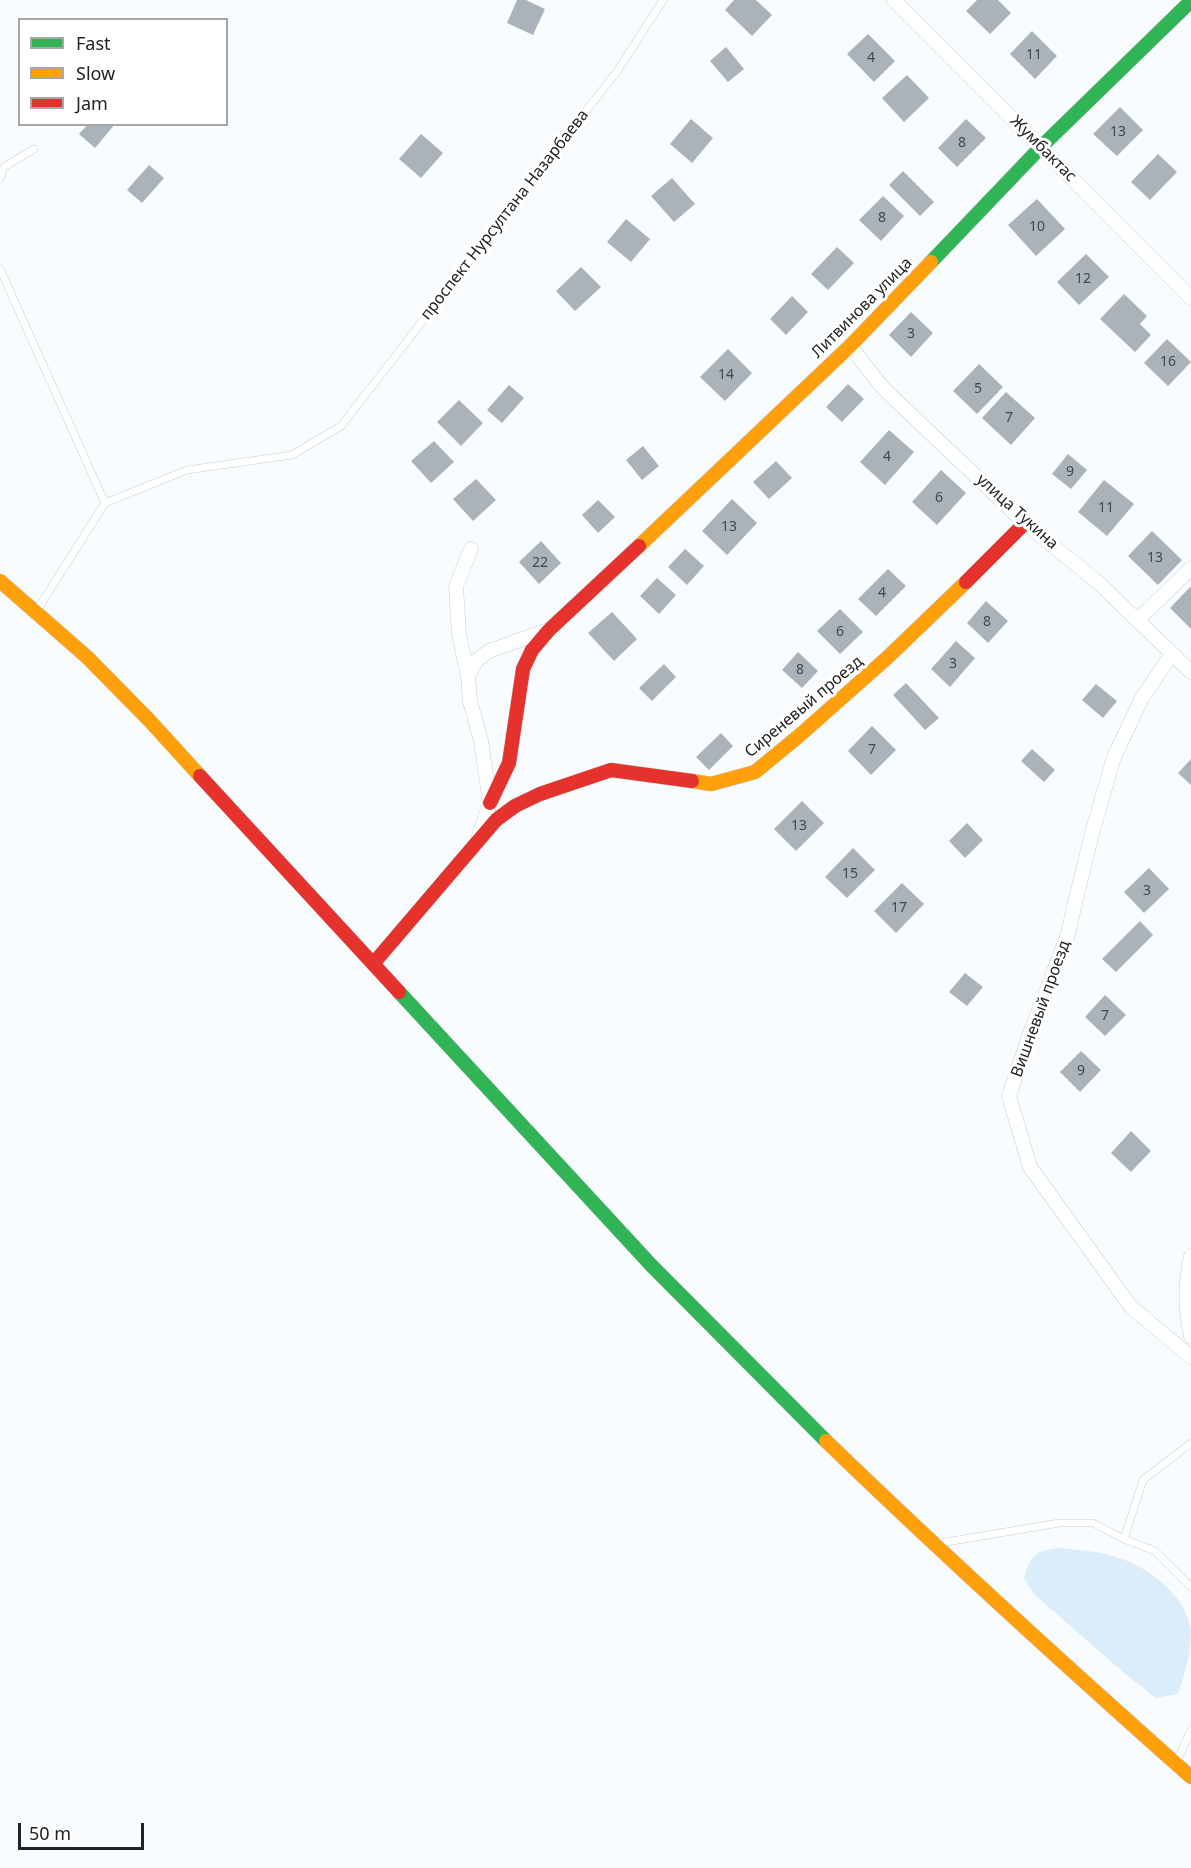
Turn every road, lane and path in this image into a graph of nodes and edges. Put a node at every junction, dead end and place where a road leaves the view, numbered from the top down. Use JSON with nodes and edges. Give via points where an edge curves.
{"nodes":[{"id":1,"x":663,"y":0,"type":"edge"},
{"id":2,"x":894,"y":0,"type":"edge"},
{"id":3,"x":1191,"y":1,"type":"edge"},
{"id":4,"x":1041,"y":147,"type":"junction"},
{"id":5,"x":34,"y":149,"type":"dead end"},
{"id":6,"x":0,"y":179,"type":"edge"},
{"id":7,"x":0,"y":269,"type":"edge"},
{"id":8,"x":1191,"y":298,"type":"edge"},
{"id":9,"x":849,"y":346,"type":"junction"},
{"id":10,"x":105,"y":503,"type":"junction"},
{"id":11,"x":1025,"y":523,"type":"junction"},
{"id":12,"x":471,"y":549,"type":"dead end"},
{"id":13,"x":1191,"y":568,"type":"edge"},
{"id":14,"x":0,"y":581,"type":"edge"},
{"id":15,"x":35,"y":612,"type":"junction"},
{"id":16,"x":1138,"y":620,"type":"junction"},
{"id":17,"x":549,"y":630,"type":"junction"},
{"id":18,"x":1172,"y":654,"type":"junction"},
{"id":19,"x":1191,"y":672,"type":"edge"},
{"id":20,"x":468,"y":676,"type":"junction"},
{"id":21,"x":490,"y":803,"type":"junction"},
{"id":22,"x":477,"y":844,"type":"junction"},
{"id":23,"x":373,"y":964,"type":"junction"},
{"id":24,"x":1191,"y":1256,"type":"edge"},
{"id":25,"x":1191,"y":1336,"type":"edge"},
{"id":26,"x":1191,"y":1357,"type":"edge"},
{"id":27,"x":1191,"y":1443,"type":"edge"},
{"id":28,"x":1124,"y":1539,"type":"junction"},
{"id":29,"x":934,"y":1545,"type":"junction"},
{"id":30,"x":1191,"y":1587,"type":"edge"},
{"id":31,"x":1191,"y":1730,"type":"edge"},
{"id":32,"x":1176,"y":1763,"type":"junction"},
{"id":33,"x":1191,"y":1777,"type":"edge"}],
"edges":[{"from":1,"to":10,"type":"lane","name":"проспект Нурсултана Назарбаева","via":[[618,70],[341,426],[292,455],[187,470]]},
{"from":2,"to":4,"type":"street","name":"Жумбактас"},
{"from":3,"to":4,"type":"street","name":"Литвинова улица"},
{"from":4,"to":8,"type":"street","name":"Жумбактас"},
{"from":4,"to":9,"type":"street","name":"Литвинова улица"},
{"from":5,"to":6,"type":"lane","via":[[4,167]]},
{"from":7,"to":10,"type":"lane"},
{"from":9,"to":11,"type":"street","name":"улица Тукина","via":[[883,388]]},
{"from":9,"to":17,"type":"street","name":"Литвинова улица"},
{"from":10,"to":15,"type":"lane"},
{"from":11,"to":16,"type":"street","name":"улица Тукина"},
{"from":11,"to":22,"type":"street","name":"Сиреневый проезд","via":[[888,657],[755,772],[711,784],[611,770],[515,806],[496,820]]},
{"from":12,"to":20,"type":"street","via":[[456,586],[459,635]]},
{"from":13,"to":16,"type":"street"},
{"from":14,"to":15,"type":"street"},
{"from":15,"to":23,"type":"street","via":[[87,657],[149,720]]},
{"from":16,"to":18,"type":"street","name":"улица Тукина"},
{"from":17,"to":20,"type":"street","via":[[489,651],[476,661]]},
{"from":17,"to":21,"type":"street","name":"Литвинова улица","via":[[532,650],[523,669],[509,763]]},
{"from":18,"to":19,"type":"street","name":"улица Тукина"},
{"from":18,"to":26,"type":"street","name":"Вишневый проезд","via":[[1142,698],[1114,757],[1067,937],[1010,1096],[1030,1167],[1131,1307]]},
{"from":20,"to":21,"type":"street"},
{"from":21,"to":22,"type":"street"},
{"from":22,"to":23,"type":"street","name":"Сиреневый проезд"},
{"from":23,"to":29,"type":"street","via":[[651,1265]]},
{"from":24,"to":25,"type":"street","via":[[1186,1315]]},
{"from":27,"to":28,"type":"lane","via":[[1143,1480]]},
{"from":28,"to":29,"type":"lane","via":[[1093,1523],[1059,1523]]},
{"from":28,"to":30,"type":"lane","via":[[1155,1551]]},
{"from":29,"to":32,"type":"street"},
{"from":31,"to":32,"type":"lane"},
{"from":32,"to":33,"type":"street"}]}
